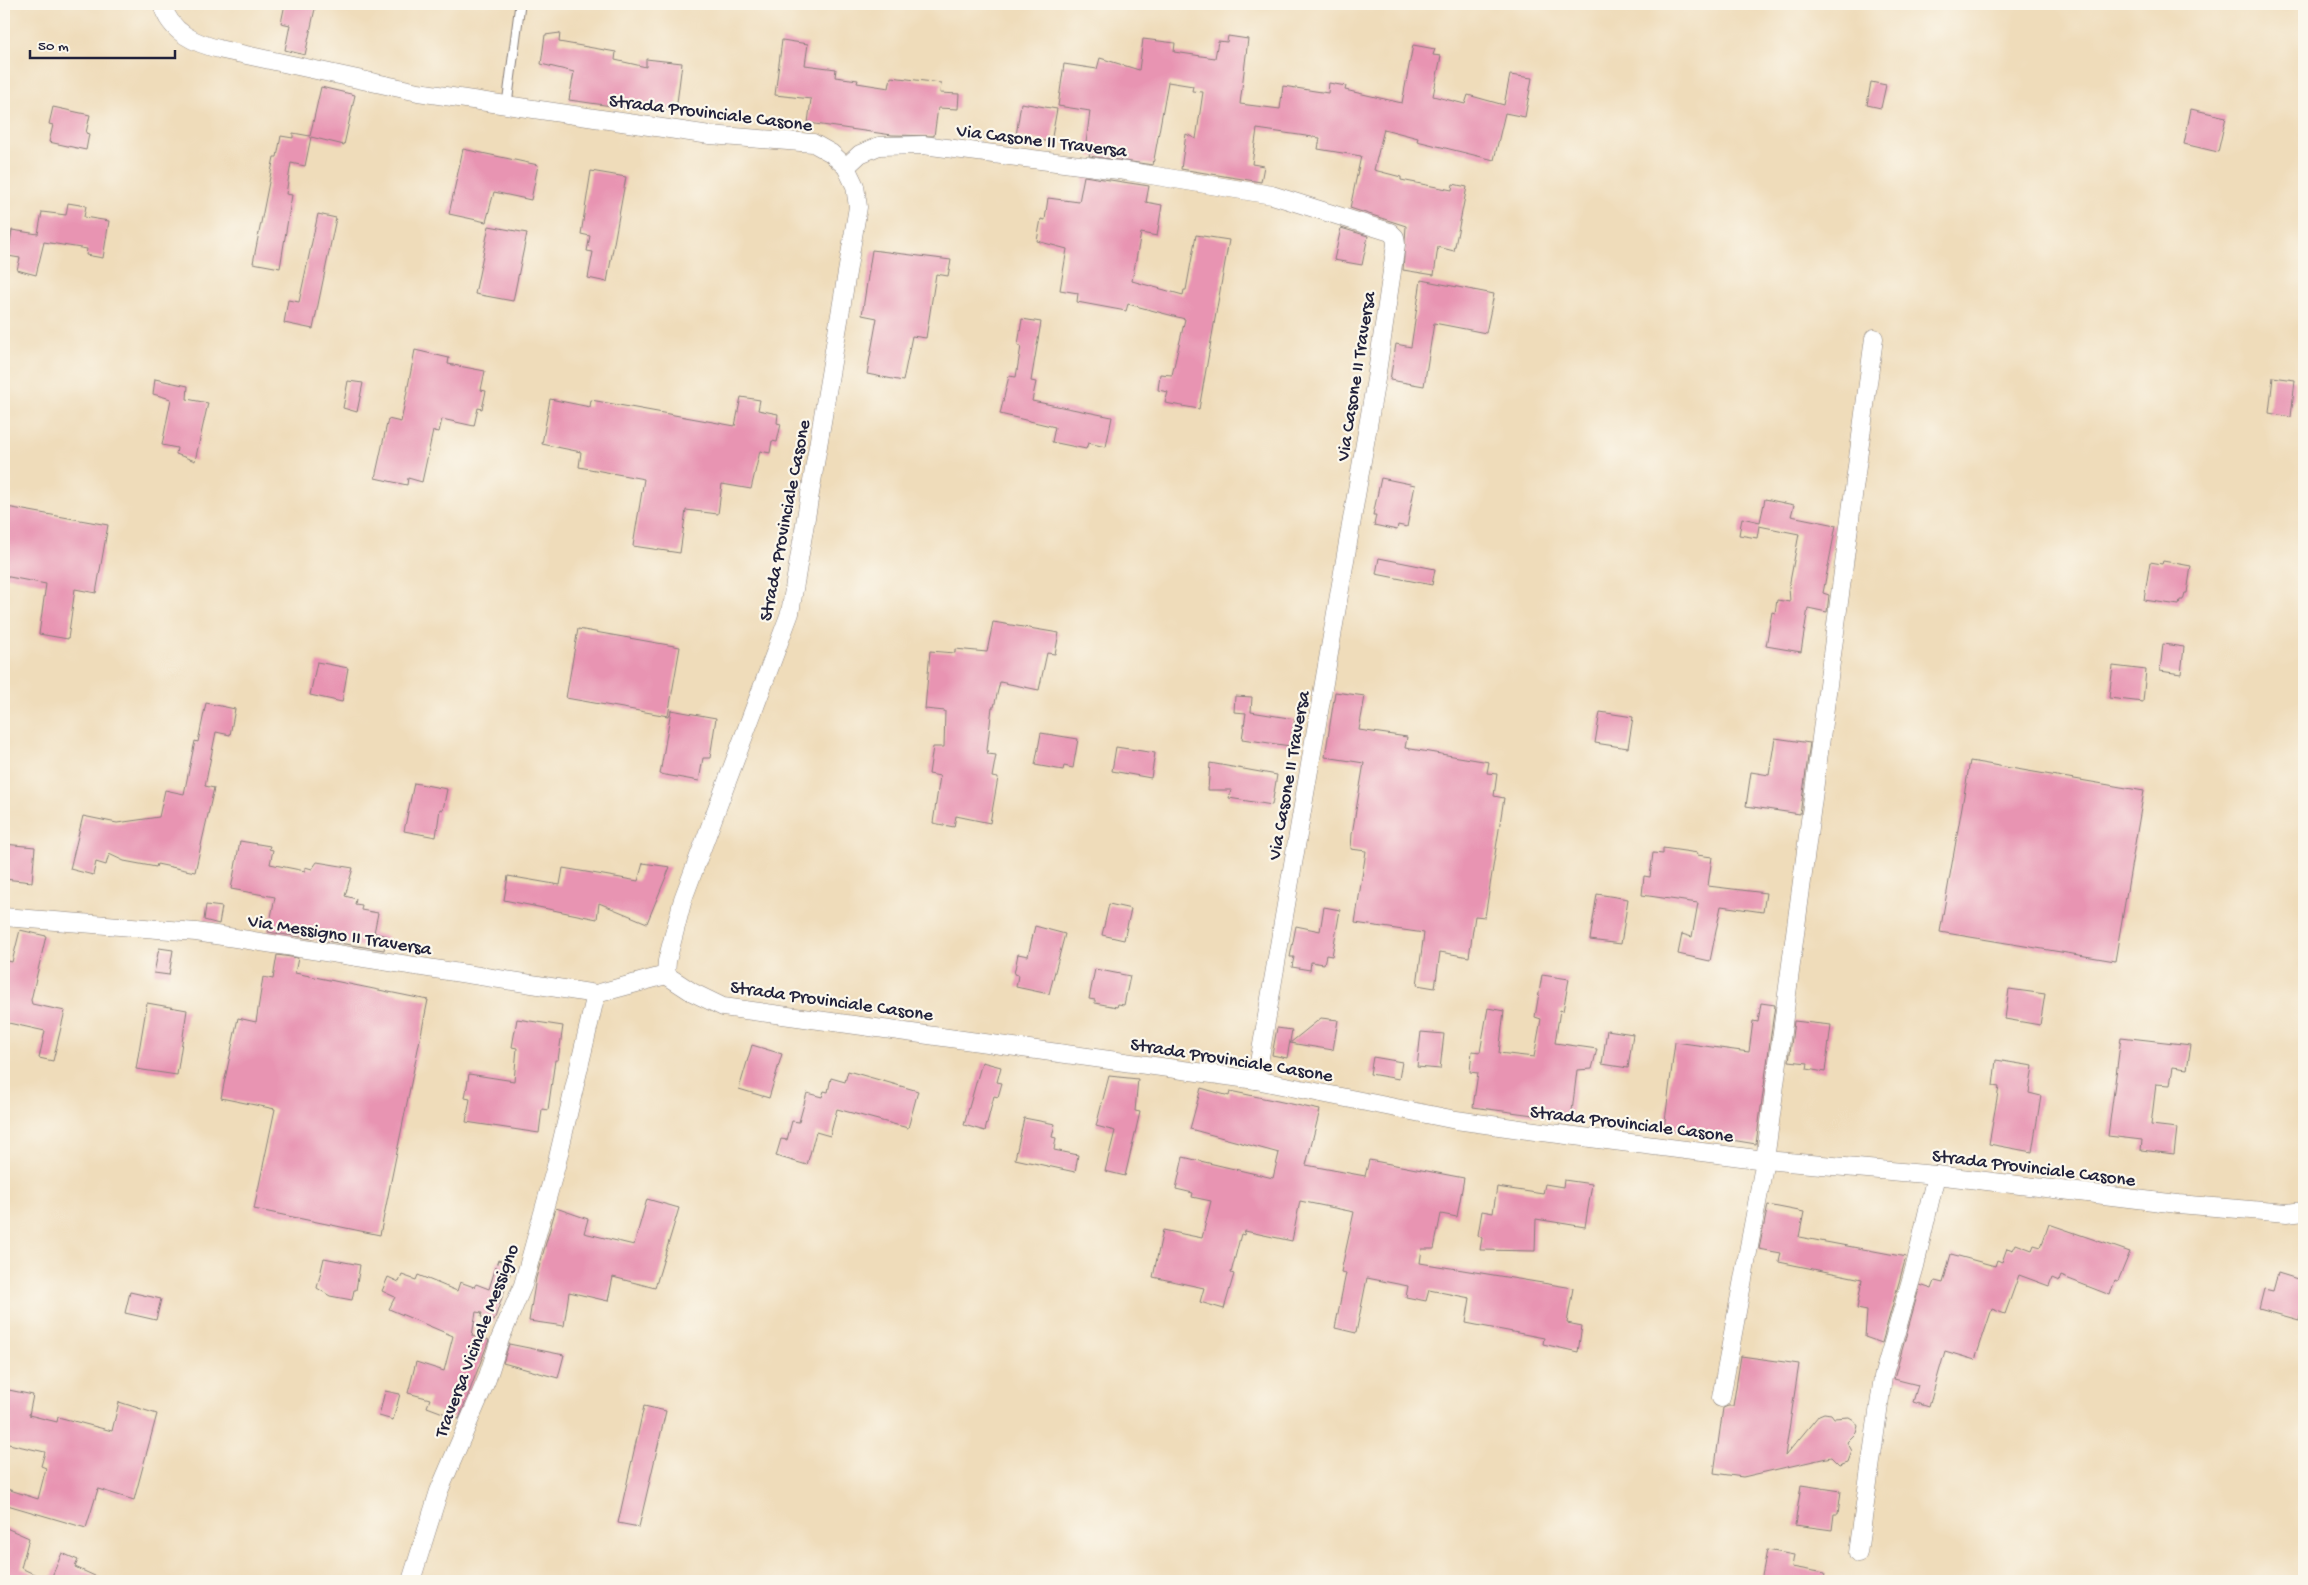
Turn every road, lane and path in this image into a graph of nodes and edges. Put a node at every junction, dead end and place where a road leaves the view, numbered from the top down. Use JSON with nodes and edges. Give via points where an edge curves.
{"nodes":[{"id":1,"x":162,"y":4,"type":"edge"},
{"id":2,"x":520,"y":4,"type":"edge"},
{"id":3,"x":507,"y":104,"type":"junction"},
{"id":4,"x":846,"y":167,"type":"junction"},
{"id":5,"x":1874,"y":338,"type":"dead end"},
{"id":6,"x":4,"y":917,"type":"edge"},
{"id":7,"x":666,"y":975,"type":"junction"},
{"id":8,"x":596,"y":994,"type":"junction"},
{"id":9,"x":1256,"y":1080,"type":"junction"},
{"id":10,"x":1765,"y":1160,"type":"junction"},
{"id":11,"x":1936,"y":1175,"type":"junction"},
{"id":12,"x":2304,"y":1211,"type":"edge"},
{"id":13,"x":1722,"y":1398,"type":"dead end"},
{"id":14,"x":1858,"y":1553,"type":"dead end"},
{"id":15,"x":412,"y":1581,"type":"edge"}],
"edges":[{"from":1,"to":3,"type":"street","name":"Strada Provinciale Casone","via":[[178,31],[199,44],[418,92]]},
{"from":2,"to":3,"type":"lane"},
{"from":3,"to":4,"type":"street","name":"Strada Provinciale Casone","via":[[710,135],[813,143]]},
{"from":4,"to":7,"type":"street","name":"Strada Provinciale Casone","via":[[855,186],[858,207],[790,613],[683,899]]},
{"from":4,"to":9,"type":"street","name":"Via Casone II Traversa","via":[[860,154],[879,146],[932,146],[1126,171],[1272,195],[1390,232],[1395,237],[1376,379]]},
{"from":5,"to":10,"type":"street"},
{"from":6,"to":8,"type":"street","name":"Via Messigno II Traversa","via":[[196,932]]},
{"from":7,"to":8,"type":"street","name":"Via Messigno II Traversa"},
{"from":7,"to":9,"type":"street","name":"Strada Provinciale Casone","via":[[692,992],[723,1006]]},
{"from":8,"to":15,"type":"street","name":"Traversa Vicinale Messigno","via":[[556,1166],[523,1285],[440,1491]]},
{"from":9,"to":10,"type":"street","name":"Strada Provinciale Casone","via":[[1456,1120]]},
{"from":10,"to":11,"type":"street","name":"Strada Provinciale Casone"},
{"from":10,"to":13,"type":"street"},
{"from":11,"to":12,"type":"street","name":"Strada Provinciale Casone","via":[[2178,1204],[2287,1213]]},
{"from":11,"to":14,"type":"street","via":[[1915,1266],[1883,1377]]}]}
